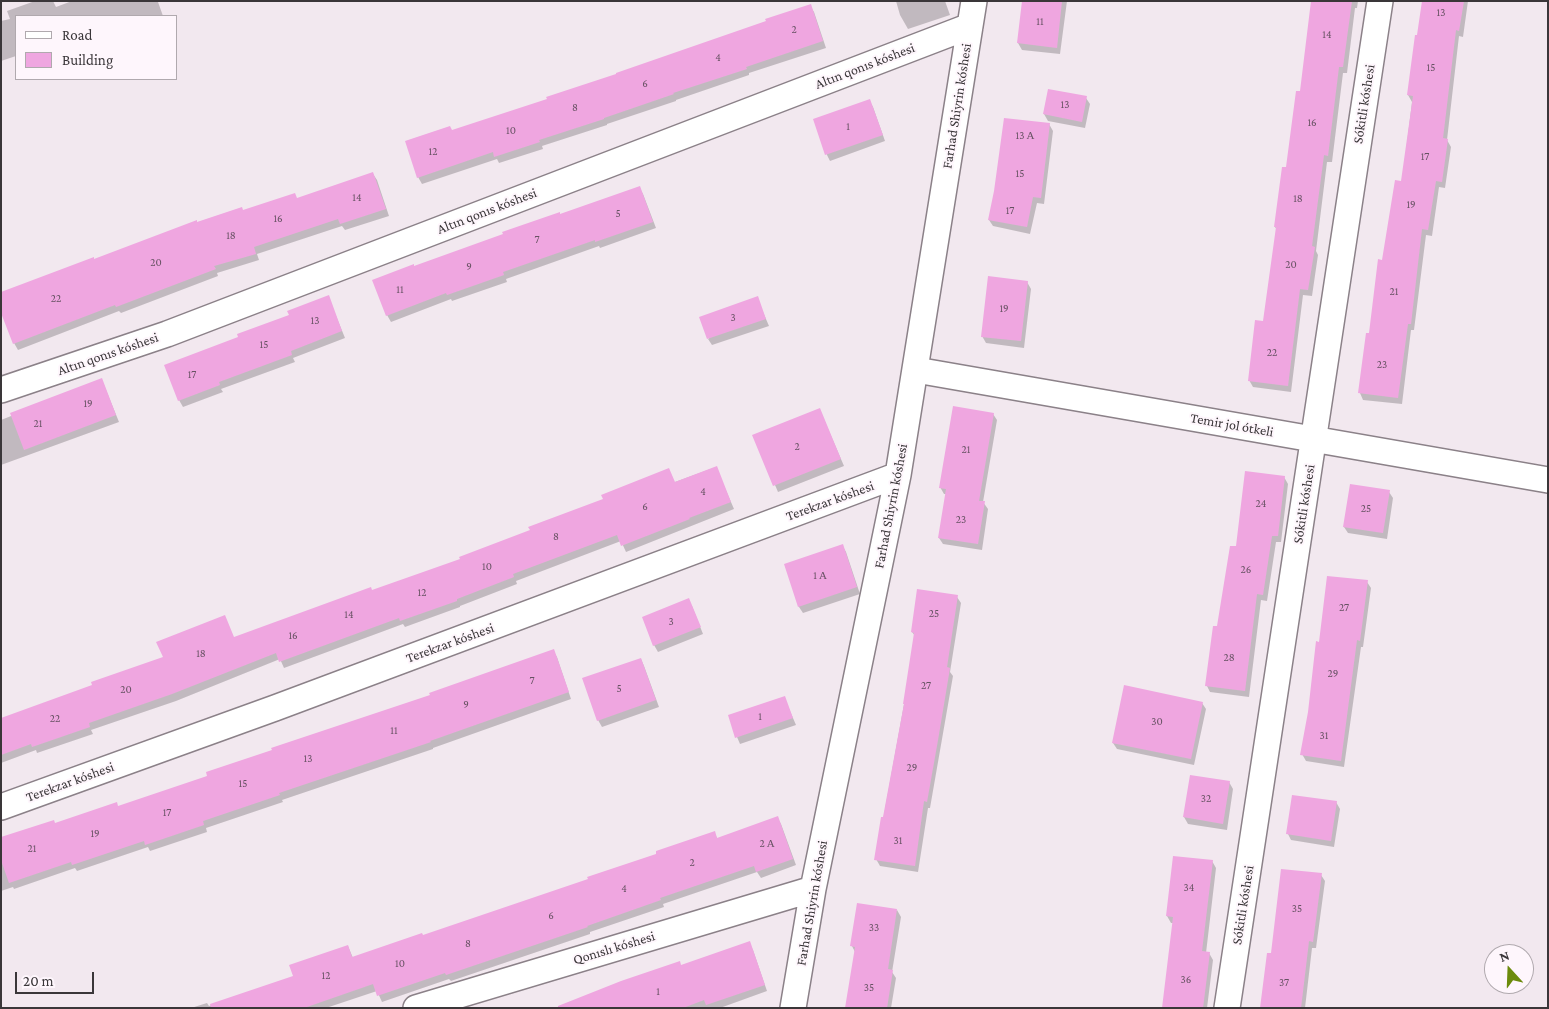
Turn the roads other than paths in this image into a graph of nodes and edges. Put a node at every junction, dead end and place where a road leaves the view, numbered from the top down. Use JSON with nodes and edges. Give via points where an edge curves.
{"nodes":[{"id":1,"x":974,"y":1,"type":"edge"},
{"id":2,"x":1380,"y":1,"type":"edge"},
{"id":3,"x":970,"y":26,"type":"junction"},
{"id":4,"x":916,"y":370,"type":"junction"},
{"id":5,"x":1,"y":390,"type":"edge"},
{"id":6,"x":1313,"y":439,"type":"junction"},
{"id":7,"x":898,"y":475,"type":"junction"},
{"id":8,"x":1548,"y":480,"type":"edge"},
{"id":9,"x":1,"y":807,"type":"edge"},
{"id":10,"x":813,"y":889,"type":"junction"},
{"id":11,"x":416,"y":1008,"type":"edge"},
{"id":12,"x":794,"y":1008,"type":"edge"},
{"id":13,"x":1227,"y":1008,"type":"edge"}],
"edges":[{"from":1,"to":3,"type":"street","name":"Farhad Shiyrin kóshesi"},
{"from":2,"to":6,"type":"street","name":"Sókitli kóshesi"},
{"from":3,"to":4,"type":"street","name":"Farhad Shiyrin kóshesi"},
{"from":3,"to":5,"type":"street","name":"Altın qonıs kóshesi","via":[[168,334]]},
{"from":4,"to":6,"type":"street","name":"Temir jol ótkeli"},
{"from":4,"to":7,"type":"street","name":"Farhad Shiyrin kóshesi"},
{"from":6,"to":8,"type":"street","name":"Temir jol ótkeli"},
{"from":6,"to":13,"type":"street","name":"Sókitli kóshesi"},
{"from":7,"to":9,"type":"street","name":"Terekzar kóshesi","via":[[284,705]]},
{"from":7,"to":10,"type":"street","name":"Farhad Shiyrin kóshesi"},
{"from":10,"to":11,"type":"street","name":"Qonıslı kóshesi"},
{"from":10,"to":12,"type":"street","name":"Farhad Shiyrin kóshesi"}]}
